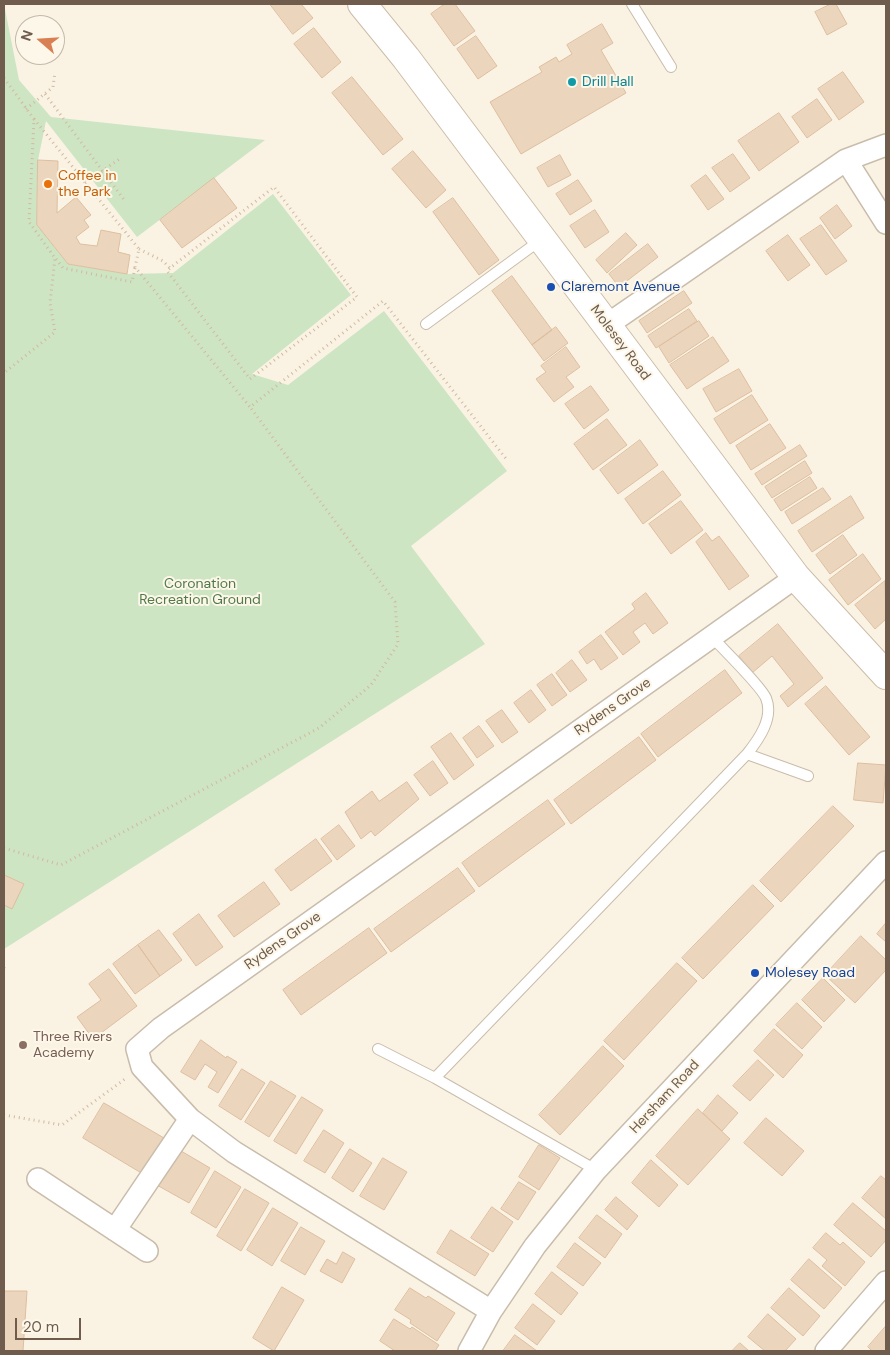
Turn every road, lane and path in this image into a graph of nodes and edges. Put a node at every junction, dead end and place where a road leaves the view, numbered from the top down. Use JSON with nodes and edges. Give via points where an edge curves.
{"nodes":[{"id":1,"x":362,"y":4,"type":"edge"},
{"id":2,"x":632,"y":4,"type":"edge"},
{"id":3,"x":671,"y":67,"type":"dead end"},
{"id":4,"x":55,"y":72,"type":"dead end"},
{"id":5,"x":4,"y":78,"type":"edge"},
{"id":6,"x":45,"y":94,"type":"junction"},
{"id":7,"x":26,"y":109,"type":"junction"},
{"id":8,"x":34,"y":119,"type":"junction"},
{"id":9,"x":886,"y":145,"type":"edge"},
{"id":10,"x":121,"y":158,"type":"dead end"},
{"id":11,"x":846,"y":160,"type":"junction"},
{"id":12,"x":102,"y":170,"type":"junction"},
{"id":13,"x":85,"y":183,"type":"junction"},
{"id":14,"x":126,"y":201,"type":"dead end"},
{"id":15,"x":886,"y":223,"type":"edge"},
{"id":16,"x":542,"y":239,"type":"junction"},
{"id":17,"x":139,"y":249,"type":"junction"},
{"id":18,"x":55,"y":258,"type":"junction"},
{"id":19,"x":135,"y":268,"type":"junction"},
{"id":20,"x":170,"y":268,"type":"junction"},
{"id":21,"x":426,"y":324,"type":"dead end"},
{"id":22,"x":607,"y":325,"type":"junction"},
{"id":23,"x":4,"y":373,"type":"edge"},
{"id":24,"x":250,"y":407,"type":"junction"},
{"id":25,"x":507,"y":460,"type":"dead end"},
{"id":26,"x":796,"y":577,"type":"junction"},
{"id":27,"x":712,"y":637,"type":"junction"},
{"id":28,"x":886,"y":675,"type":"edge"},
{"id":29,"x":747,"y":754,"type":"junction"},
{"id":30,"x":808,"y":776,"type":"dead end"},
{"id":31,"x":4,"y":848,"type":"edge"},
{"id":32,"x":886,"y":862,"type":"edge"},
{"id":33,"x":378,"y":1049,"type":"dead end"},
{"id":34,"x":142,"y":1067,"type":"junction"},
{"id":35,"x":435,"y":1078,"type":"junction"},
{"id":36,"x":4,"y":1115,"type":"edge"},
{"id":37,"x":190,"y":1119,"type":"junction"},
{"id":38,"x":596,"y":1170,"type":"junction"},
{"id":39,"x":38,"y":1179,"type":"dead end"},
{"id":40,"x":115,"y":1230,"type":"junction"},
{"id":41,"x":147,"y":1251,"type":"dead end"},
{"id":42,"x":886,"y":1282,"type":"edge"},
{"id":43,"x":491,"y":1311,"type":"junction"},
{"id":44,"x":469,"y":1351,"type":"edge"},
{"id":45,"x":826,"y":1351,"type":"edge"}],
"edges":[{"from":1,"to":16,"type":"street","name":"Molesey Road"},
{"from":2,"to":3,"type":"lane"},
{"from":4,"to":6,"type":"path","via":[[53,87]]},
{"from":5,"to":7,"type":"path"},
{"from":6,"to":7,"type":"path"},
{"from":6,"to":12,"type":"path"},
{"from":7,"to":8,"type":"path"},
{"from":8,"to":13,"type":"path"},
{"from":8,"to":18,"type":"path","via":[[29,222]]},
{"from":9,"to":11,"type":"street"},
{"from":10,"to":12,"type":"path"},
{"from":11,"to":15,"type":"street"},
{"from":11,"to":22,"type":"street"},
{"from":12,"to":13,"type":"path"},
{"from":12,"to":14,"type":"path"},
{"from":13,"to":17,"type":"path"},
{"from":16,"to":21,"type":"lane"},
{"from":16,"to":22,"type":"street","name":"Molesey Road"},
{"from":17,"to":19,"type":"path"},
{"from":17,"to":20,"type":"path"},
{"from":18,"to":19,"type":"path","via":[[63,268],[132,282]]},
{"from":18,"to":23,"type":"path","via":[[50,303],[55,332]]},
{"from":19,"to":24,"type":"path"},
{"from":20,"to":20,"type":"path","via":[[274,187],[357,297],[250,379],[167,271]]},
{"from":22,"to":26,"type":"street","name":"Molesey Road"},
{"from":24,"to":25,"type":"path","via":[[383,301]]},
{"from":24,"to":31,"type":"path","via":[[395,602],[398,644],[371,684],[319,728],[61,865]]},
{"from":26,"to":27,"type":"street","name":"Rydens Grove"},
{"from":26,"to":28,"type":"street","name":"Molesey Road"},
{"from":27,"to":29,"type":"lane","via":[[766,698],[768,714],[762,734]]},
{"from":27,"to":34,"type":"street","name":"Rydens Grove","via":[[161,1028],[137,1049]]},
{"from":29,"to":30,"type":"lane"},
{"from":29,"to":35,"type":"lane"},
{"from":32,"to":38,"type":"street","name":"Hersham Road"},
{"from":33,"to":35,"type":"lane"},
{"from":34,"to":36,"type":"path","via":[[62,1125]]},
{"from":34,"to":37,"type":"street"},
{"from":35,"to":38,"type":"lane"},
{"from":37,"to":40,"type":"street"},
{"from":37,"to":43,"type":"street","via":[[234,1152]]},
{"from":38,"to":43,"type":"street","name":"Hersham Road","via":[[535,1246]]},
{"from":39,"to":40,"type":"street"},
{"from":40,"to":41,"type":"street"},
{"from":42,"to":45,"type":"street"},
{"from":43,"to":44,"type":"street","name":"Hersham Road"}]}
